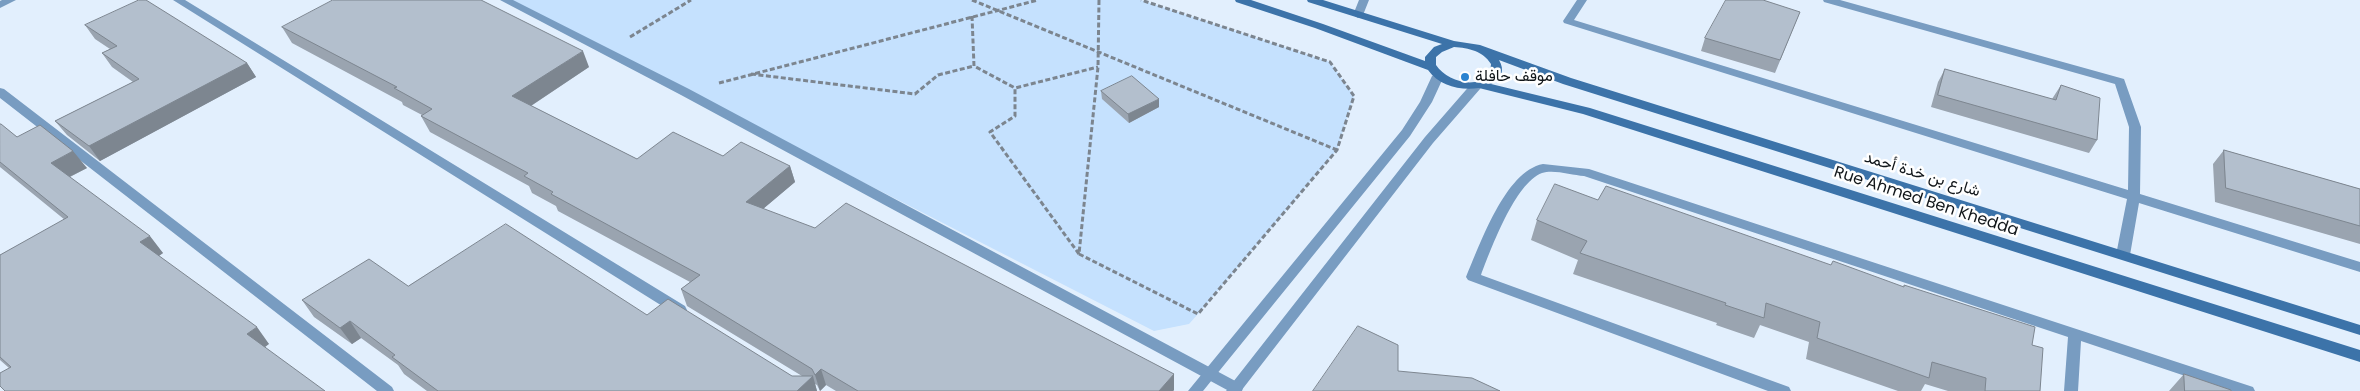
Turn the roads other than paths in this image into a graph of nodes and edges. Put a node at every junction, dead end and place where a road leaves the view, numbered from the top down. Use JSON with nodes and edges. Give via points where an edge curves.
{"nodes":[{"id":1,"x":11,"y":0,"type":"edge"},
{"id":2,"x":178,"y":0,"type":"edge"},
{"id":3,"x":505,"y":0,"type":"edge"},
{"id":4,"x":1240,"y":0,"type":"edge"},
{"id":5,"x":1312,"y":0,"type":"edge"},
{"id":6,"x":1364,"y":0,"type":"edge"},
{"id":7,"x":1582,"y":0,"type":"edge"},
{"id":8,"x":1828,"y":0,"type":"edge"},
{"id":9,"x":0,"y":6,"type":"edge"},
{"id":10,"x":1358,"y":15,"type":"junction"},
{"id":11,"x":1453,"y":44,"type":"junction"},
{"id":12,"x":1476,"y":47,"type":"junction"},
{"id":13,"x":1434,"y":72,"type":"junction"},
{"id":14,"x":1478,"y":85,"type":"junction"},
{"id":15,"x":0,"y":92,"type":"edge"},
{"id":16,"x":2134,"y":197,"type":"junction"},
{"id":17,"x":2123,"y":255,"type":"junction"},
{"id":18,"x":2360,"y":267,"type":"edge"},
{"id":19,"x":693,"y":318,"type":"edge"},
{"id":20,"x":2360,"y":330,"type":"edge"},
{"id":21,"x":2075,"y":334,"type":"junction"},
{"id":22,"x":2360,"y":356,"type":"edge"},
{"id":23,"x":1209,"y":374,"type":"junction"},
{"id":24,"x":1234,"y":390,"type":"edge"},
{"id":25,"x":387,"y":391,"type":"edge"},
{"id":26,"x":1195,"y":391,"type":"edge"},
{"id":27,"x":1784,"y":391,"type":"edge"},
{"id":28,"x":2071,"y":391,"type":"edge"},
{"id":29,"x":2248,"y":391,"type":"edge"}],
"edges":[{"from":1,"to":9,"type":"street"},
{"from":2,"to":19,"type":"street"},
{"from":3,"to":23,"type":"street","via":[[685,92]]},
{"from":4,"to":13,"type":"main road","via":[[1319,26]]},
{"from":5,"to":10,"type":"main road"},
{"from":6,"to":10,"type":"street"},
{"from":7,"to":16,"type":"street","via":[[1568,21]]},
{"from":8,"to":16,"type":"street","via":[[2120,82],[2135,127]]},
{"from":10,"to":11,"type":"main road"},
{"from":11,"to":12,"type":"main road"},
{"from":11,"to":13,"type":"main road","via":[[1431,55],[1429,61]]},
{"from":12,"to":14,"type":"main road","via":[[1497,63],[1498,70],[1495,76]]},
{"from":12,"to":17,"type":"main road","name":"شارع بن خدة أحمد","via":[[1567,81]]},
{"from":13,"to":14,"type":"main road","via":[[1454,84]]},
{"from":13,"to":23,"type":"street","via":[[1426,102],[1406,133]]},
{"from":14,"to":22,"type":"main road","name":"Rue Ahmed Ben Khedda","via":[[1586,111]]},
{"from":14,"to":24,"type":"street","via":[[1441,125]]},
{"from":15,"to":25,"type":"street"},
{"from":16,"to":17,"type":"street"},
{"from":16,"to":18,"type":"street"},
{"from":17,"to":20,"type":"main road","name":"شارع بن خدة أحمد"},
{"from":21,"to":27,"type":"street","via":[[1585,172],[1540,168],[1525,177],[1502,212],[1473,277]]},
{"from":21,"to":28,"type":"street"},
{"from":21,"to":29,"type":"street"},
{"from":23,"to":24,"type":"street"},
{"from":23,"to":26,"type":"street"}]}
